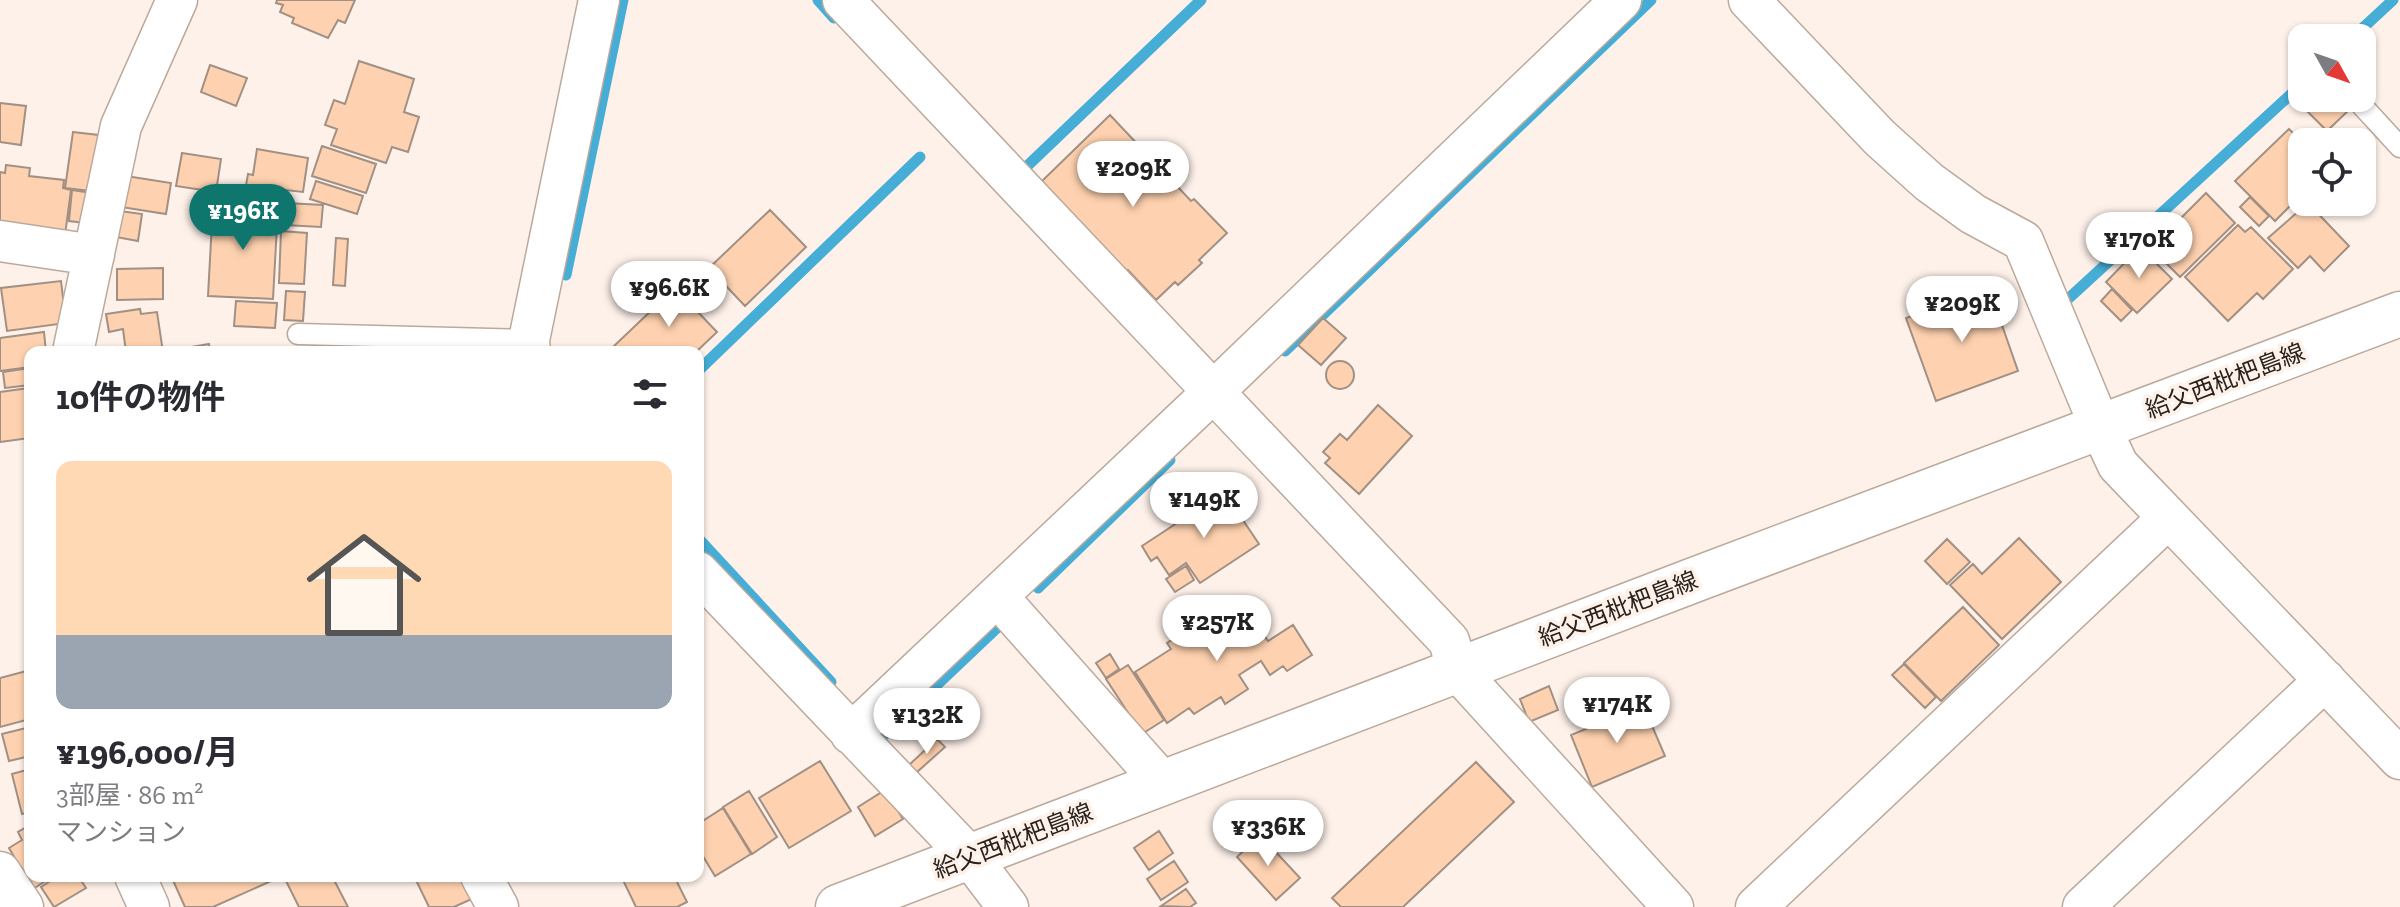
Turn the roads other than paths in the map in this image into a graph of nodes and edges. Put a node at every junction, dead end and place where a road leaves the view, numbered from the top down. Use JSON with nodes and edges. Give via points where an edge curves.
{"nodes":[{"id":1,"x":177,"y":0,"type":"edge"},
{"id":2,"x":599,"y":0,"type":"edge"},
{"id":3,"x":843,"y":0,"type":"edge"},
{"id":4,"x":1621,"y":0,"type":"edge"},
{"id":5,"x":1749,"y":0,"type":"edge"},
{"id":6,"x":2368,"y":112,"type":"edge"},
{"id":7,"x":2400,"y":147,"type":"edge"},
{"id":8,"x":0,"y":241,"type":"edge"},
{"id":9,"x":94,"y":255,"type":"junction"},
{"id":10,"x":2400,"y":314,"type":"edge"},
{"id":11,"x":298,"y":334,"type":"dead end"},
{"id":12,"x":74,"y":346,"type":"edge"},
{"id":13,"x":530,"y":346,"type":"edge"},
{"id":14,"x":1213,"y":392,"type":"junction"},
{"id":15,"x":2101,"y":429,"type":"junction"},
{"id":16,"x":2168,"y":518,"type":"junction"},
{"id":17,"x":704,"y":578,"type":"edge"},
{"id":18,"x":997,"y":596,"type":"junction"},
{"id":19,"x":1458,"y":671,"type":"junction"},
{"id":20,"x":2325,"y":680,"type":"junction"},
{"id":21,"x":851,"y":734,"type":"junction"},
{"id":22,"x":2400,"y":759,"type":"edge"},
{"id":23,"x":1163,"y":783,"type":"junction"},
{"id":24,"x":970,"y":857,"type":"junction"},
{"id":25,"x":0,"y":872,"type":"edge"},
{"id":26,"x":138,"y":882,"type":"edge"},
{"id":27,"x":484,"y":882,"type":"edge"},
{"id":28,"x":855,"y":904,"type":"edge"},
{"id":29,"x":23,"y":907,"type":"edge"},
{"id":30,"x":149,"y":907,"type":"edge"},
{"id":31,"x":498,"y":907,"type":"edge"},
{"id":32,"x":1008,"y":907,"type":"edge"},
{"id":33,"x":1673,"y":907,"type":"edge"},
{"id":34,"x":1756,"y":907,"type":"edge"},
{"id":35,"x":2083,"y":907,"type":"edge"}],
"edges":[{"from":1,"to":9,"type":"street","via":[[121,126]]},
{"from":2,"to":13,"type":"street"},
{"from":3,"to":14,"type":"street"},
{"from":4,"to":14,"type":"street"},
{"from":5,"to":15,"type":"street","via":[[1929,182],[2023,241]]},
{"from":6,"to":7,"type":"lane"},
{"from":8,"to":9,"type":"street"},
{"from":9,"to":12,"type":"street"},
{"from":10,"to":15,"type":"main road","name":"給父西枇杷島線"},
{"from":11,"to":13,"type":"lane"},
{"from":14,"to":18,"type":"street"},
{"from":14,"to":19,"type":"street","via":[[1449,641]]},
{"from":15,"to":16,"type":"street","via":[[2118,465]]},
{"from":15,"to":19,"type":"main road","name":"給父西枇杷島線"},
{"from":16,"to":20,"type":"street"},
{"from":16,"to":34,"type":"street"},
{"from":17,"to":21,"type":"street"},
{"from":18,"to":21,"type":"street"},
{"from":18,"to":23,"type":"street"},
{"from":19,"to":23,"type":"main road","name":"給父西枇杷島線"},
{"from":19,"to":33,"type":"street"},
{"from":20,"to":22,"type":"street"},
{"from":20,"to":35,"type":"street"},
{"from":21,"to":24,"type":"street"},
{"from":23,"to":24,"type":"main road","name":"給父西枇杷島線"},
{"from":24,"to":28,"type":"main road","name":"給父西枇杷島線"},
{"from":24,"to":32,"type":"street"},
{"from":25,"to":29,"type":"street"},
{"from":26,"to":30,"type":"street"},
{"from":27,"to":31,"type":"street"}]}
